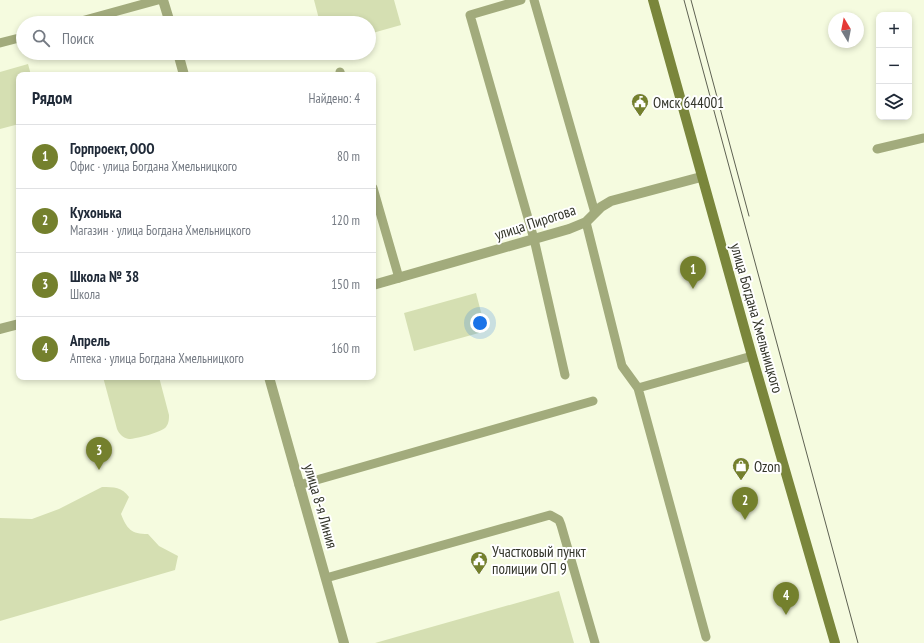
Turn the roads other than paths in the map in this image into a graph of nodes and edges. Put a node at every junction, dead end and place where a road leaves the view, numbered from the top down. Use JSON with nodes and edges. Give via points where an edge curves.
{"nodes":[{"id":1,"x":158,"y":0,"type":"edge"},
{"id":2,"x":163,"y":0,"type":"edge"},
{"id":3,"x":522,"y":0,"type":"edge"},
{"id":4,"x":534,"y":0,"type":"edge"},
{"id":5,"x":653,"y":0,"type":"edge"},
{"id":6,"x":100,"y":16,"type":"edge"},
{"id":7,"x":168,"y":16,"type":"edge"},
{"id":8,"x":16,"y":39,"type":"edge"},
{"id":9,"x":0,"y":43,"type":"edge"},
{"id":10,"x":180,"y":60,"type":"edge"},
{"id":11,"x":183,"y":72,"type":"edge"},
{"id":12,"x":924,"y":138,"type":"edge"},
{"id":13,"x":877,"y":149,"type":"dead end"},
{"id":14,"x":701,"y":177,"type":"junction"},
{"id":15,"x":376,"y":198,"type":"edge"},
{"id":16,"x":595,"y":213,"type":"junction"},
{"id":17,"x":586,"y":222,"type":"junction"},
{"id":18,"x":534,"y":239,"type":"junction"},
{"id":19,"x":399,"y":278,"type":"junction"},
{"id":20,"x":376,"y":284,"type":"edge"},
{"id":21,"x":16,"y":325,"type":"edge"},
{"id":22,"x":0,"y":329,"type":"edge"},
{"id":23,"x":752,"y":356,"type":"junction"},
{"id":24,"x":565,"y":375,"type":"dead end"},
{"id":25,"x":270,"y":380,"type":"edge"},
{"id":26,"x":638,"y":388,"type":"junction"},
{"id":27,"x":593,"y":402,"type":"dead end"},
{"id":28,"x":299,"y":485,"type":"junction"},
{"id":29,"x":326,"y":578,"type":"junction"},
{"id":30,"x":706,"y":637,"type":"dead end"},
{"id":31,"x":344,"y":643,"type":"edge"},
{"id":32,"x":595,"y":643,"type":"edge"},
{"id":33,"x":835,"y":643,"type":"edge"}],
"edges":[{"from":1,"to":6,"type":"lane"},
{"from":2,"to":7,"type":"street"},
{"from":3,"to":18,"type":"lane","via":[[470,15]]},
{"from":4,"to":16,"type":"lane"},
{"from":5,"to":14,"type":"main road","name":"улица Богдана Хмельницкого"},
{"from":8,"to":9,"type":"lane"},
{"from":10,"to":11,"type":"street"},
{"from":12,"to":13,"type":"lane"},
{"from":14,"to":16,"type":"street","name":"улица Пирогова","via":[[611,201]]},
{"from":14,"to":23,"type":"main road","name":"улица Богдана Хмельницкого"},
{"from":15,"to":19,"type":"lane"},
{"from":16,"to":17,"type":"street","name":"улица Пирогова"},
{"from":17,"to":18,"type":"street","name":"улица Пирогова"},
{"from":17,"to":26,"type":"lane","via":[[622,366]]},
{"from":18,"to":19,"type":"street","name":"улица Пирогова"},
{"from":18,"to":24,"type":"lane"},
{"from":19,"to":20,"type":"street","name":"улица Пирогова"},
{"from":21,"to":22,"type":"street"},
{"from":23,"to":26,"type":"lane"},
{"from":23,"to":33,"type":"main road","name":"улица Богдана Хмельницкого"},
{"from":25,"to":28,"type":"street","name":"улица 8-я Линия"},
{"from":26,"to":30,"type":"lane"},
{"from":27,"to":28,"type":"lane"},
{"from":28,"to":29,"type":"street","name":"улица 8-я Линия"},
{"from":29,"to":31,"type":"street","name":"улица 8-я Линия"},
{"from":29,"to":32,"type":"lane","via":[[550,515],[559,520],[561,525]]}]}
